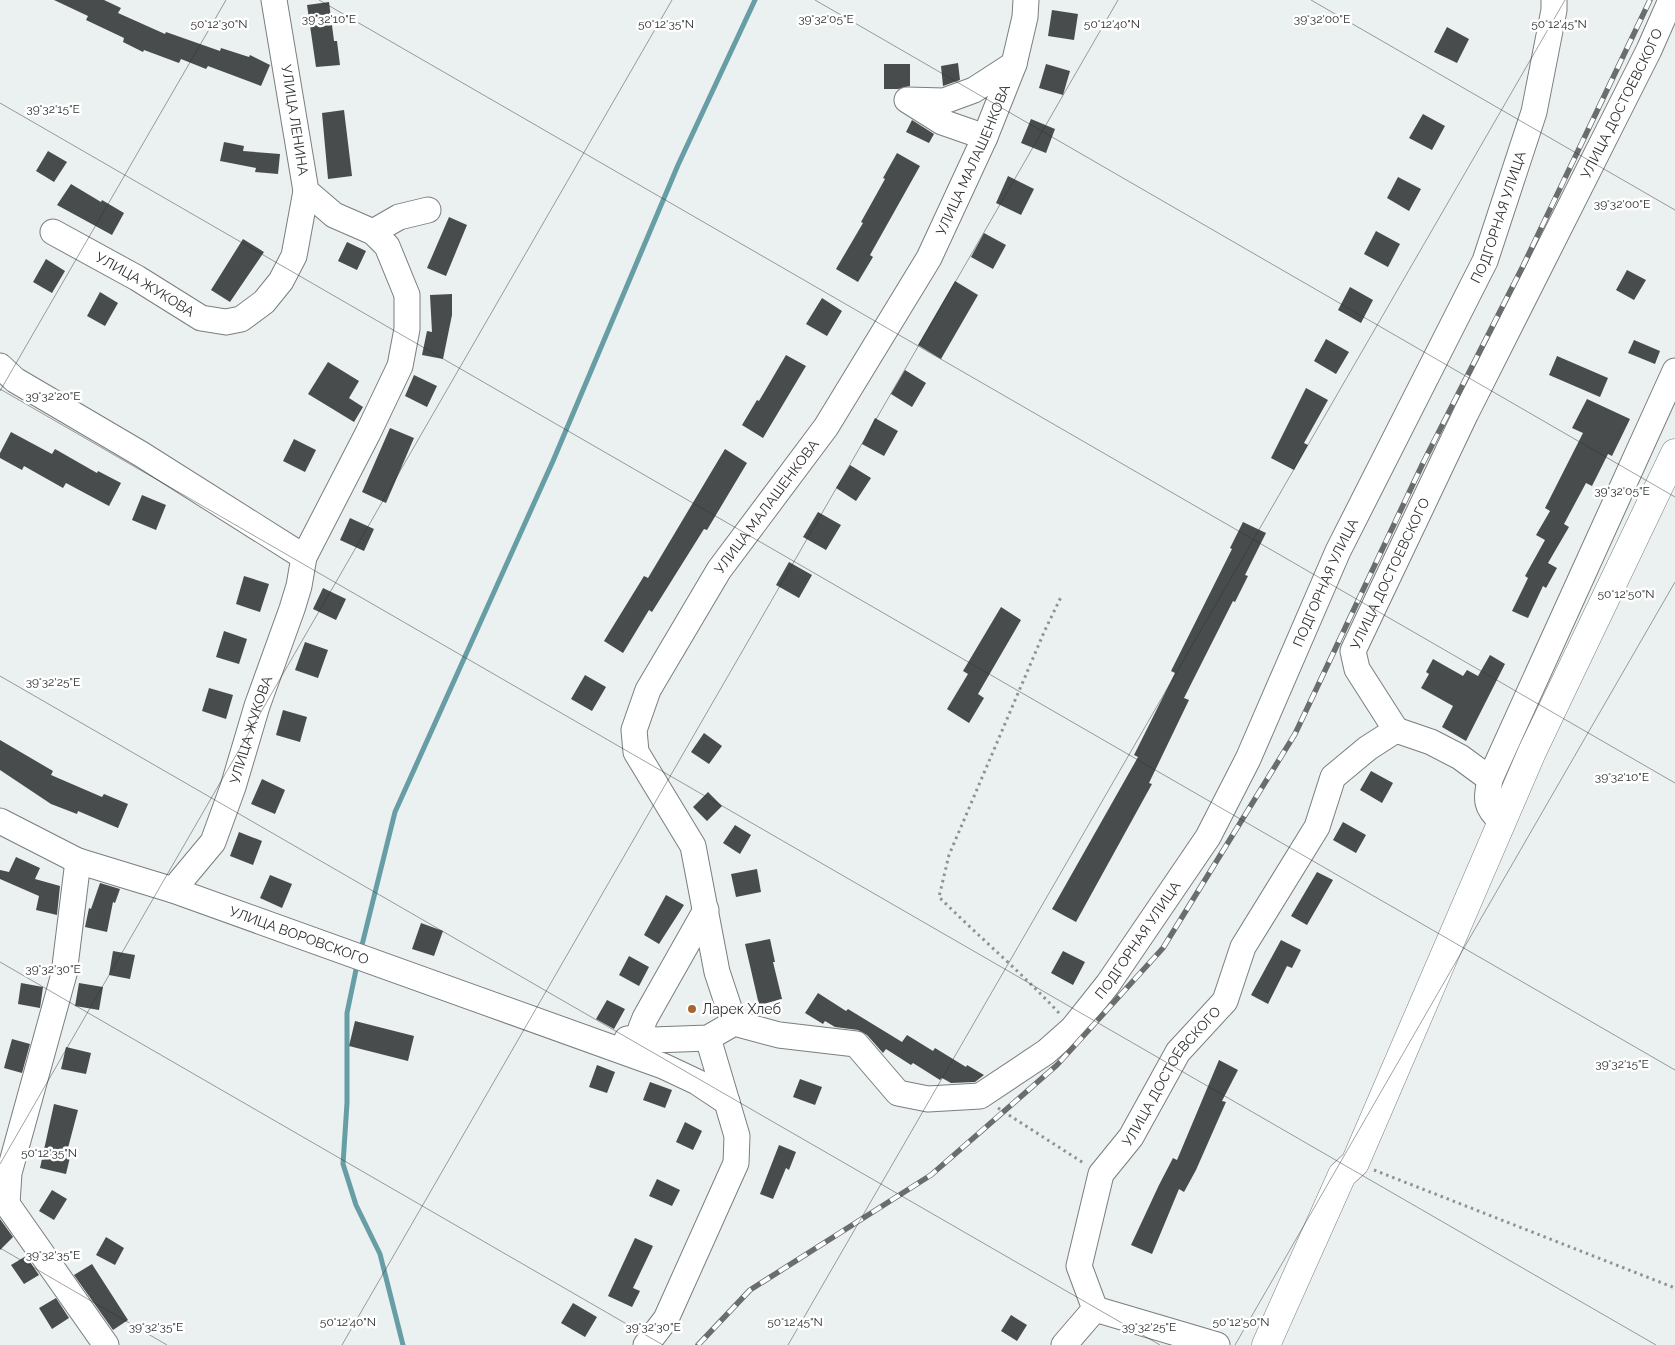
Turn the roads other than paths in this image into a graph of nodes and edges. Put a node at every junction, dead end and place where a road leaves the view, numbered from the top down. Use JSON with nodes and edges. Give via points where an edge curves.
{"nodes":[{"id":1,"x":274,"y":0,"type":"edge"},
{"id":2,"x":1026,"y":0,"type":"edge"},
{"id":3,"x":1554,"y":0,"type":"edge"},
{"id":4,"x":1671,"y":0,"type":"edge"},
{"id":5,"x":1014,"y":64,"type":"junction"},
{"id":6,"x":985,"y":137,"type":"junction"},
{"id":7,"x":306,"y":191,"type":"junction"},
{"id":8,"x":428,"y":210,"type":"dead end"},
{"id":9,"x":53,"y":232,"type":"dead end"},
{"id":10,"x":374,"y":232,"type":"junction"},
{"id":11,"x":0,"y":366,"type":"edge"},
{"id":12,"x":1675,"y":371,"type":"edge"},
{"id":13,"x":1675,"y":453,"type":"edge"},
{"id":14,"x":304,"y":558,"type":"junction"},
{"id":15,"x":1396,"y":730,"type":"junction"},
{"id":16,"x":1490,"y":779,"type":"junction"},
{"id":17,"x":0,"y":821,"type":"edge"},
{"id":18,"x":1502,"y":822,"type":"junction"},
{"id":19,"x":78,"y":861,"type":"junction"},
{"id":20,"x":174,"y":890,"type":"junction"},
{"id":21,"x":706,"y":910,"type":"junction"},
{"id":22,"x":734,"y":1023,"type":"junction"},
{"id":23,"x":644,"y":1036,"type":"junction"},
{"id":24,"x":708,"y":1038,"type":"junction"},
{"id":25,"x":612,"y":1048,"type":"junction"},
{"id":26,"x":727,"y":1102,"type":"junction"},
{"id":27,"x":8,"y":1151,"type":"edge"},
{"id":28,"x":4,"y":1199,"type":"edge"},
{"id":29,"x":1095,"y":1309,"type":"junction"},
{"id":30,"x":106,"y":1345,"type":"edge"},
{"id":31,"x":646,"y":1345,"type":"edge"},
{"id":32,"x":1064,"y":1345,"type":"edge"},
{"id":33,"x":1218,"y":1345,"type":"edge"},
{"id":34,"x":1266,"y":1345,"type":"edge"}],
"edges":[{"from":1,"to":7,"type":"street","name":"УЛИЦА ЛЕНИНА"},
{"from":2,"to":5,"type":"street","name":"УЛИЦА МАЛАШЕНКОВА"},
{"from":3,"to":22,"type":"street","name":"ПОДГОРНАЯ УЛИЦА","via":[[1534,112],[1485,261],[1338,551],[1248,760],[1208,837],[1108,984],[1073,1028],[1046,1052],[980,1096],[928,1099],[898,1093],[856,1044],[779,1035]]},
{"from":4,"to":15,"type":"street","name":"УЛИЦА ДОСТОЕВСКОГО","via":[[1649,50],[1466,413],[1353,651],[1357,669]]},
{"from":5,"to":6,"type":"street","name":"УЛИЦА МАЛАШЕНКОВА"},
{"from":5,"to":6,"type":"street","via":[[974,90],[952,98],[907,100],[942,122]]},
{"from":6,"to":21,"type":"street","name":"УЛИЦА МАЛАШЕНКОВА","via":[[928,258],[826,427],[719,570],[648,690],[634,730],[636,752],[694,846]]},
{"from":7,"to":9,"type":"street","name":"УЛИЦА ЖУКОВА","via":[[294,256],[281,281],[264,302],[241,319],[226,322],[200,318],[137,278]]},
{"from":7,"to":10,"type":"street","name":"УЛИЦА ЛЕНИНА","via":[[334,215]]},
{"from":8,"to":10,"type":"street","via":[[398,217]]},
{"from":10,"to":14,"type":"street","name":"УЛИЦА ЖУКОВА","via":[[387,246],[407,295],[407,329],[400,366]]},
{"from":11,"to":14,"type":"street","via":[[15,380],[141,454]]},
{"from":12,"to":16,"type":"street"},
{"from":13,"to":18,"type":"main road","via":[[1532,752]]},
{"from":14,"to":20,"type":"street","name":"УЛИЦА ЖУКОВА","via":[[292,608],[213,842]]},
{"from":15,"to":16,"type":"street","via":[[1431,742],[1460,757]]},
{"from":15,"to":29,"type":"street","name":"УЛИЦА ДОСТОЕВСКОГО","via":[[1368,748],[1333,778],[1317,827],[1243,947],[1225,1001],[1178,1052],[1131,1137],[1101,1174],[1079,1266]]},
{"from":16,"to":18,"type":"street","via":[[1486,796],[1489,811]]},
{"from":17,"to":19,"type":"street","name":"УЛИЦА ВОРОВСКОГО"},
{"from":18,"to":34,"type":"main road","via":[[1355,1163],[1342,1174]]},
{"from":19,"to":20,"type":"street","name":"УЛИЦА ВОРОВСКОГО"},
{"from":19,"to":27,"type":"street","via":[[64,974]]},
{"from":20,"to":25,"type":"street","name":"УЛИЦА ВОРОВСКОГО"},
{"from":21,"to":22,"type":"street","name":"УЛИЦА МАЛАШЕНКОВА","via":[[717,972]]},
{"from":21,"to":23,"type":"street","via":[[644,1018],[641,1028]]},
{"from":22,"to":24,"type":"street"},
{"from":23,"to":24,"type":"street","via":[[653,1040]]},
{"from":23,"to":25,"type":"street"},
{"from":24,"to":26,"type":"street"},
{"from":25,"to":26,"type":"street","name":"УЛИЦА ВОРОВСКОГО","via":[[664,1066]]},
{"from":26,"to":31,"type":"street","via":[[737,1136],[736,1163],[666,1318]]},
{"from":27,"to":28,"type":"street","via":[[9,1173]]},
{"from":28,"to":30,"type":"street"},
{"from":29,"to":32,"type":"street"},
{"from":29,"to":33,"type":"street"}]}
